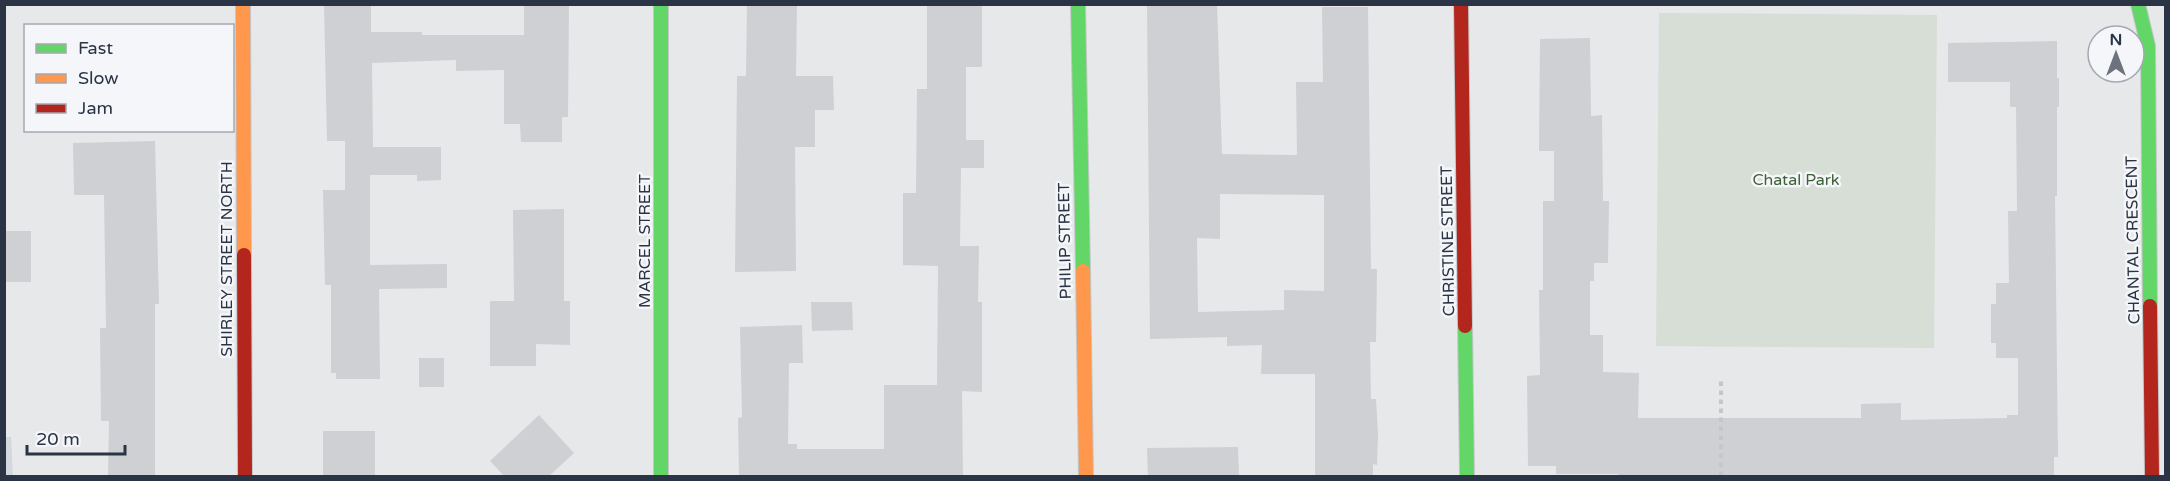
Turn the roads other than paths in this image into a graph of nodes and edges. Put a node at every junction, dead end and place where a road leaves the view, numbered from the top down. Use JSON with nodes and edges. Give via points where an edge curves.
{"nodes":[{"id":1,"x":243,"y":4,"type":"edge"},
{"id":2,"x":661,"y":4,"type":"edge"},
{"id":3,"x":1078,"y":4,"type":"edge"},
{"id":4,"x":1461,"y":4,"type":"edge"},
{"id":5,"x":2138,"y":4,"type":"edge"},
{"id":6,"x":245,"y":477,"type":"edge"},
{"id":7,"x":661,"y":477,"type":"edge"},
{"id":8,"x":1086,"y":477,"type":"edge"},
{"id":9,"x":1467,"y":477,"type":"edge"},
{"id":10,"x":2152,"y":477,"type":"edge"}],
"edges":[{"from":1,"to":6,"type":"street","name":"SHIRLEY STREET NORTH"},
{"from":2,"to":7,"type":"street","name":"MARCEL STREET"},
{"from":3,"to":8,"type":"street","name":"PHILIP STREET"},
{"from":4,"to":9,"type":"street","name":"CHRISTINE STREET"},
{"from":5,"to":10,"type":"street","name":"CHANTAL CRESCENT","via":[[2148,46]]}]}
